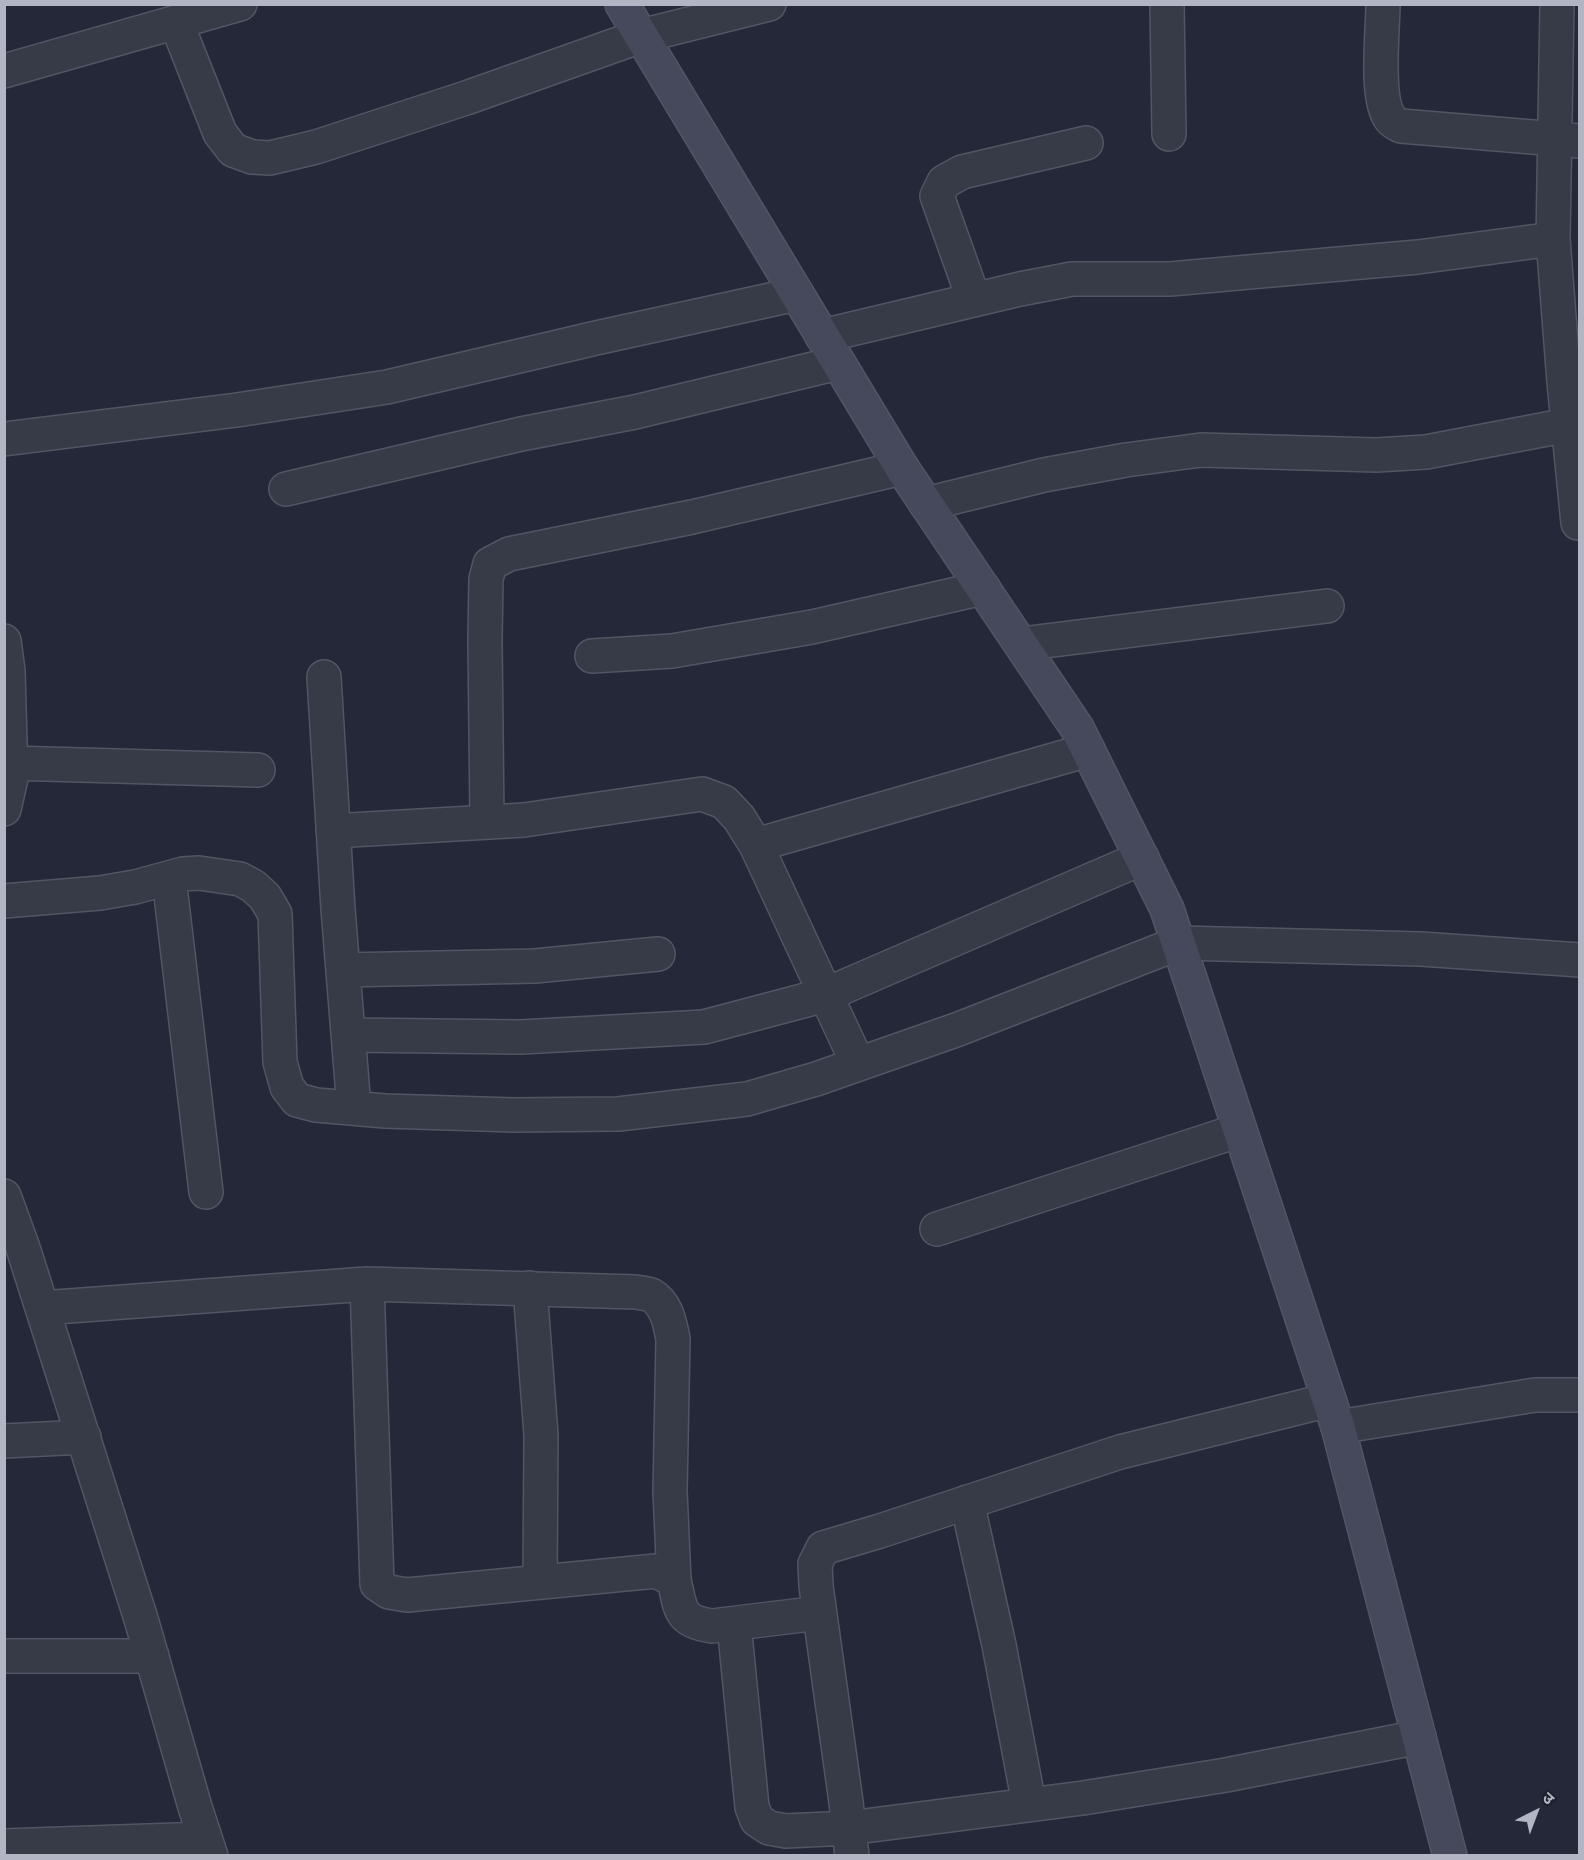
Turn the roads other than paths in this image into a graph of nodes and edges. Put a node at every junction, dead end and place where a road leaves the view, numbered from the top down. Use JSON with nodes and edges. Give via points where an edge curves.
{"nodes":[{"id":1,"x":240,"y":4,"type":"edge"},
{"id":2,"x":622,"y":4,"type":"edge"},
{"id":3,"x":769,"y":4,"type":"edge"},
{"id":4,"x":1167,"y":4,"type":"edge"},
{"id":5,"x":1383,"y":4,"type":"edge"},
{"id":6,"x":1557,"y":4,"type":"edge"},
{"id":7,"x":176,"y":22,"type":"junction"},
{"id":8,"x":640,"y":36,"type":"junction"},
{"id":9,"x":4,"y":72,"type":"edge"},
{"id":10,"x":1168,"y":134,"type":"dead end"},
{"id":11,"x":1566,"y":140,"type":"edge"},
{"id":12,"x":1086,"y":143,"type":"dead end"},
{"id":13,"x":1553,"y":239,"type":"junction"},
{"id":14,"x":797,"y":294,"type":"junction"},
{"id":15,"x":974,"y":300,"type":"junction"},
{"id":16,"x":830,"y":349,"type":"junction"},
{"id":17,"x":1568,"y":426,"type":"junction"},
{"id":18,"x":4,"y":439,"type":"edge"},
{"id":19,"x":902,"y":468,"type":"junction"},
{"id":20,"x":286,"y":489,"type":"dead end"},
{"id":21,"x":926,"y":504,"type":"junction"},
{"id":22,"x":1578,"y":523,"type":"dead end"},
{"id":23,"x":983,"y":588,"type":"junction"},
{"id":24,"x":1327,"y":606,"type":"dead end"},
{"id":25,"x":4,"y":641,"type":"edge"},
{"id":26,"x":1021,"y":644,"type":"junction"},
{"id":27,"x":592,"y":656,"type":"dead end"},
{"id":28,"x":324,"y":677,"type":"dead end"},
{"id":29,"x":8,"y":742,"type":"edge"},
{"id":30,"x":1088,"y":750,"type":"junction"},
{"id":31,"x":258,"y":770,"type":"dead end"},
{"id":32,"x":4,"y":810,"type":"edge"},
{"id":33,"x":488,"y":822,"type":"junction"},
{"id":34,"x":333,"y":831,"type":"junction"},
{"id":35,"x":756,"y":845,"type":"junction"},
{"id":36,"x":1142,"y":858,"type":"junction"},
{"id":37,"x":169,"y":878,"type":"junction"},
{"id":38,"x":4,"y":901,"type":"edge"},
{"id":39,"x":1179,"y":943,"type":"junction"},
{"id":40,"x":658,"y":954,"type":"dead end"},
{"id":41,"x":1580,"y":960,"type":"edge"},
{"id":42,"x":343,"y":970,"type":"junction"},
{"id":43,"x":825,"y":995,"type":"junction"},
{"id":44,"x":348,"y":1035,"type":"junction"},
{"id":45,"x":858,"y":1064,"type":"junction"},
{"id":46,"x":354,"y":1108,"type":"junction"},
{"id":47,"x":1240,"y":1130,"type":"junction"},
{"id":48,"x":206,"y":1192,"type":"dead end"},
{"id":49,"x":4,"y":1196,"type":"edge"},
{"id":50,"x":937,"y":1228,"type":"dead end"},
{"id":51,"x":367,"y":1284,"type":"junction"},
{"id":52,"x":530,"y":1288,"type":"junction"},
{"id":53,"x":42,"y":1308,"type":"junction"},
{"id":54,"x":1580,"y":1395,"type":"edge"},
{"id":55,"x":1333,"y":1414,"type":"junction"},
{"id":56,"x":84,"y":1437,"type":"junction"},
{"id":57,"x":4,"y":1441,"type":"edge"},
{"id":58,"x":967,"y":1502,"type":"junction"},
{"id":59,"x":674,"y":1580,"type":"junction"},
{"id":60,"x":540,"y":1582,"type":"junction"},
{"id":61,"x":819,"y":1614,"type":"junction"},
{"id":62,"x":734,"y":1624,"type":"junction"},
{"id":63,"x":4,"y":1656,"type":"edge"},
{"id":64,"x":152,"y":1656,"type":"junction"},
{"id":65,"x":1419,"y":1737,"type":"junction"},
{"id":66,"x":1029,"y":1804,"type":"junction"},
{"id":67,"x":850,"y":1842,"type":"edge"},
{"id":68,"x":4,"y":1846,"type":"edge"},
{"id":69,"x":208,"y":1847,"type":"edge"},
{"id":70,"x":1450,"y":1856,"type":"edge"}],
"edges":[{"from":1,"to":7,"type":"street"},
{"from":2,"to":8,"type":"street"},
{"from":3,"to":8,"type":"street"},
{"from":4,"to":10,"type":"street"},
{"from":5,"to":11,"type":"street","via":[[1382,91],[1390,120],[1401,126]]},
{"from":6,"to":11,"type":"street"},
{"from":7,"to":8,"type":"street","via":[[220,133],[233,150],[270,158],[466,98]]},
{"from":7,"to":9,"type":"street"},
{"from":8,"to":14,"type":"street"},
{"from":11,"to":13,"type":"street"},
{"from":12,"to":15,"type":"street","via":[[962,172],[944,182],[937,196]]},
{"from":13,"to":15,"type":"street","via":[[1418,257],[1170,279],[1072,279]]},
{"from":13,"to":17,"type":"street"},
{"from":14,"to":16,"type":"street"},
{"from":14,"to":18,"type":"street","via":[[387,387]]},
{"from":15,"to":16,"type":"street"},
{"from":16,"to":19,"type":"street"},
{"from":16,"to":20,"type":"street","via":[[635,412],[521,434]]},
{"from":17,"to":21,"type":"street","via":[[1426,452],[1376,455],[1201,450],[1056,473]]},
{"from":17,"to":22,"type":"street"},
{"from":19,"to":21,"type":"street"},
{"from":19,"to":33,"type":"street","via":[[509,554],[490,564],[486,579],[485,640]]},
{"from":21,"to":23,"type":"street"},
{"from":23,"to":26,"type":"street"},
{"from":23,"to":27,"type":"street","via":[[812,627],[672,651]]},
{"from":24,"to":26,"type":"street"},
{"from":25,"to":29,"type":"street"},
{"from":26,"to":30,"type":"street"},
{"from":28,"to":34,"type":"street"},
{"from":29,"to":31,"type":"street"},
{"from":29,"to":32,"type":"street","via":[[10,778]]},
{"from":30,"to":35,"type":"street"},
{"from":30,"to":36,"type":"street"},
{"from":33,"to":34,"type":"street"},
{"from":33,"to":35,"type":"street","via":[[702,794],[724,802]]},
{"from":34,"to":42,"type":"street"},
{"from":35,"to":43,"type":"street"},
{"from":36,"to":39,"type":"street"},
{"from":36,"to":43,"type":"street"},
{"from":37,"to":38,"type":"street","via":[[100,892]]},
{"from":37,"to":46,"type":"street","via":[[199,873],[240,879],[265,897],[275,914],[280,1062],[287,1087],[297,1100]]},
{"from":37,"to":48,"type":"street"},
{"from":39,"to":41,"type":"street","via":[[1421,949]]},
{"from":39,"to":45,"type":"street"},
{"from":39,"to":47,"type":"street"},
{"from":40,"to":42,"type":"street","via":[[535,966]]},
{"from":42,"to":44,"type":"street"},
{"from":43,"to":44,"type":"street","via":[[704,1027],[521,1037]]},
{"from":43,"to":45,"type":"street"},
{"from":44,"to":46,"type":"street"},
{"from":45,"to":46,"type":"street","via":[[747,1099],[618,1114],[514,1115]]},
{"from":47,"to":50,"type":"street"},
{"from":47,"to":55,"type":"street"},
{"from":49,"to":53,"type":"street"},
{"from":51,"to":52,"type":"street"},
{"from":51,"to":53,"type":"street"},
{"from":51,"to":60,"type":"street","via":[[377,1584],[389,1592],[407,1595]]},
{"from":52,"to":59,"type":"street","via":[[636,1292],[651,1296],[669,1318],[673,1340],[670,1491]]},
{"from":52,"to":60,"type":"street","via":[[541,1435]]},
{"from":53,"to":56,"type":"street"},
{"from":54,"to":55,"type":"street","via":[[1535,1395]]},
{"from":55,"to":58,"type":"street","via":[[1120,1452]]},
{"from":55,"to":65,"type":"street"},
{"from":56,"to":57,"type":"street"},
{"from":56,"to":64,"type":"street"},
{"from":58,"to":61,"type":"street","via":[[823,1548],[815,1564]]},
{"from":58,"to":66,"type":"street"},
{"from":59,"to":60,"type":"street","via":[[656,1571]]},
{"from":59,"to":62,"type":"street","via":[[685,1617],[696,1624]]},
{"from":61,"to":62,"type":"street"},
{"from":61,"to":67,"type":"street"},
{"from":62,"to":67,"type":"street","via":[[752,1807],[757,1820],[769,1828]]},
{"from":63,"to":64,"type":"street"},
{"from":64,"to":69,"type":"street"},
{"from":65,"to":66,"type":"street","via":[[1226,1775]]},
{"from":65,"to":70,"type":"street"},
{"from":66,"to":67,"type":"street"},
{"from":68,"to":69,"type":"street"}]}
